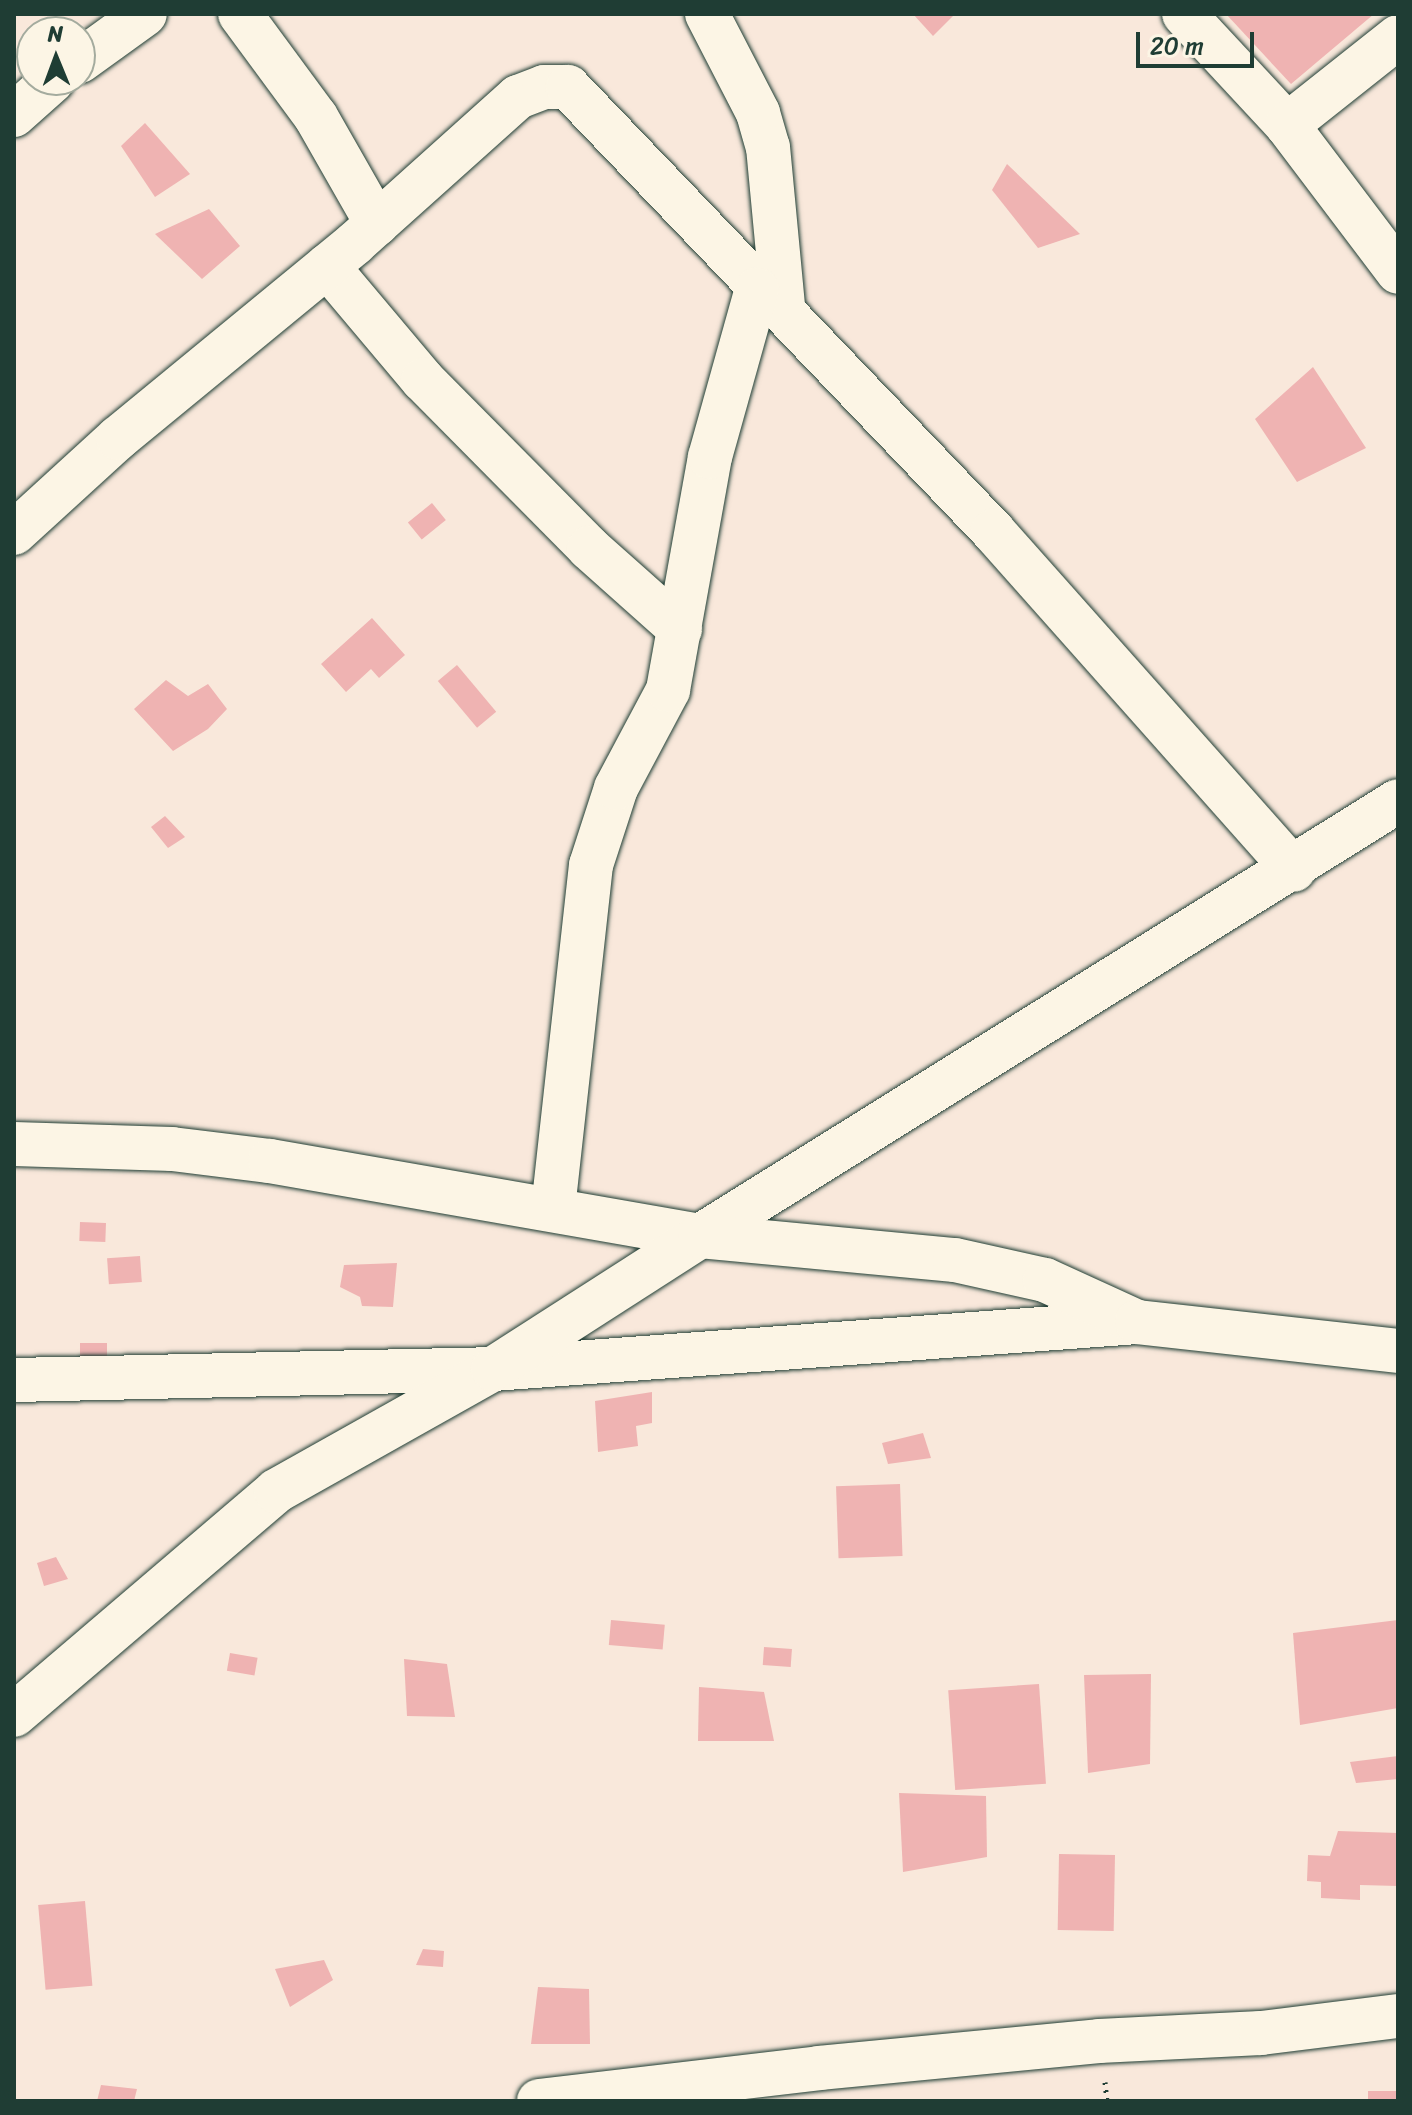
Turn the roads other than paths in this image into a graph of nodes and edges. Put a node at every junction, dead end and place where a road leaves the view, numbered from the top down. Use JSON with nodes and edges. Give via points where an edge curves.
{"nodes":[{"id":1,"x":145,"y":14,"type":"edge"},
{"id":2,"x":240,"y":14,"type":"edge"},
{"id":3,"x":707,"y":14,"type":"edge"},
{"id":4,"x":1184,"y":14,"type":"edge"},
{"id":5,"x":1398,"y":37,"type":"edge"},
{"id":6,"x":96,"y":49,"type":"edge"},
{"id":7,"x":35,"y":96,"type":"edge"},
{"id":8,"x":14,"y":115,"type":"edge"},
{"id":9,"x":1287,"y":125,"type":"junction"},
{"id":10,"x":377,"y":224,"type":"junction"},
{"id":11,"x":327,"y":266,"type":"junction"},
{"id":12,"x":1398,"y":272,"type":"edge"},
{"id":13,"x":770,"y":298,"type":"junction"},
{"id":14,"x":14,"y":533,"type":"edge"},
{"id":15,"x":680,"y":629,"type":"junction"},
{"id":16,"x":1398,"y":801,"type":"edge"},
{"id":17,"x":1294,"y":870,"type":"junction"},
{"id":18,"x":14,"y":1144,"type":"edge"},
{"id":19,"x":553,"y":1209,"type":"junction"},
{"id":20,"x":700,"y":1236,"type":"junction"},
{"id":21,"x":1137,"y":1322,"type":"junction"},
{"id":22,"x":1398,"y":1351,"type":"edge"},
{"id":23,"x":493,"y":1369,"type":"junction"},
{"id":24,"x":14,"y":1380,"type":"edge"},
{"id":25,"x":14,"y":1715,"type":"edge"},
{"id":26,"x":1398,"y":2016,"type":"edge"},
{"id":27,"x":822,"y":2084,"type":"edge"},
{"id":28,"x":539,"y":2101,"type":"edge"}],
"edges":[{"from":1,"to":6,"type":"street"},
{"from":2,"to":10,"type":"street","via":[[316,117]]},
{"from":3,"to":13,"type":"street","via":[[758,113],[768,147]]},
{"from":4,"to":9,"type":"street"},
{"from":5,"to":9,"type":"street"},
{"from":7,"to":8,"type":"street"},
{"from":9,"to":12,"type":"street"},
{"from":10,"to":11,"type":"street"},
{"from":10,"to":13,"type":"street","via":[[518,97],[544,87],[568,87]]},
{"from":11,"to":14,"type":"street","via":[[118,438]]},
{"from":11,"to":15,"type":"street","via":[[423,380],[589,548]]},
{"from":13,"to":15,"type":"street","via":[[710,457]]},
{"from":13,"to":17,"type":"street","via":[[993,531]]},
{"from":15,"to":19,"type":"street","via":[[668,690],[616,788],[591,865]]},
{"from":16,"to":17,"type":"street"},
{"from":17,"to":20,"type":"street"},
{"from":18,"to":19,"type":"street","via":[[172,1149]]},
{"from":19,"to":20,"type":"street","via":[[614,1225]]},
{"from":20,"to":21,"type":"street","via":[[955,1260],[1045,1280]]},
{"from":20,"to":23,"type":"street"},
{"from":21,"to":22,"type":"street"},
{"from":21,"to":23,"type":"street"},
{"from":23,"to":24,"type":"street"},
{"from":23,"to":25,"type":"street","via":[[276,1491]]},
{"from":26,"to":27,"type":"street","via":[[1261,2033],[1099,2041]]},
{"from":27,"to":28,"type":"street"}]}
